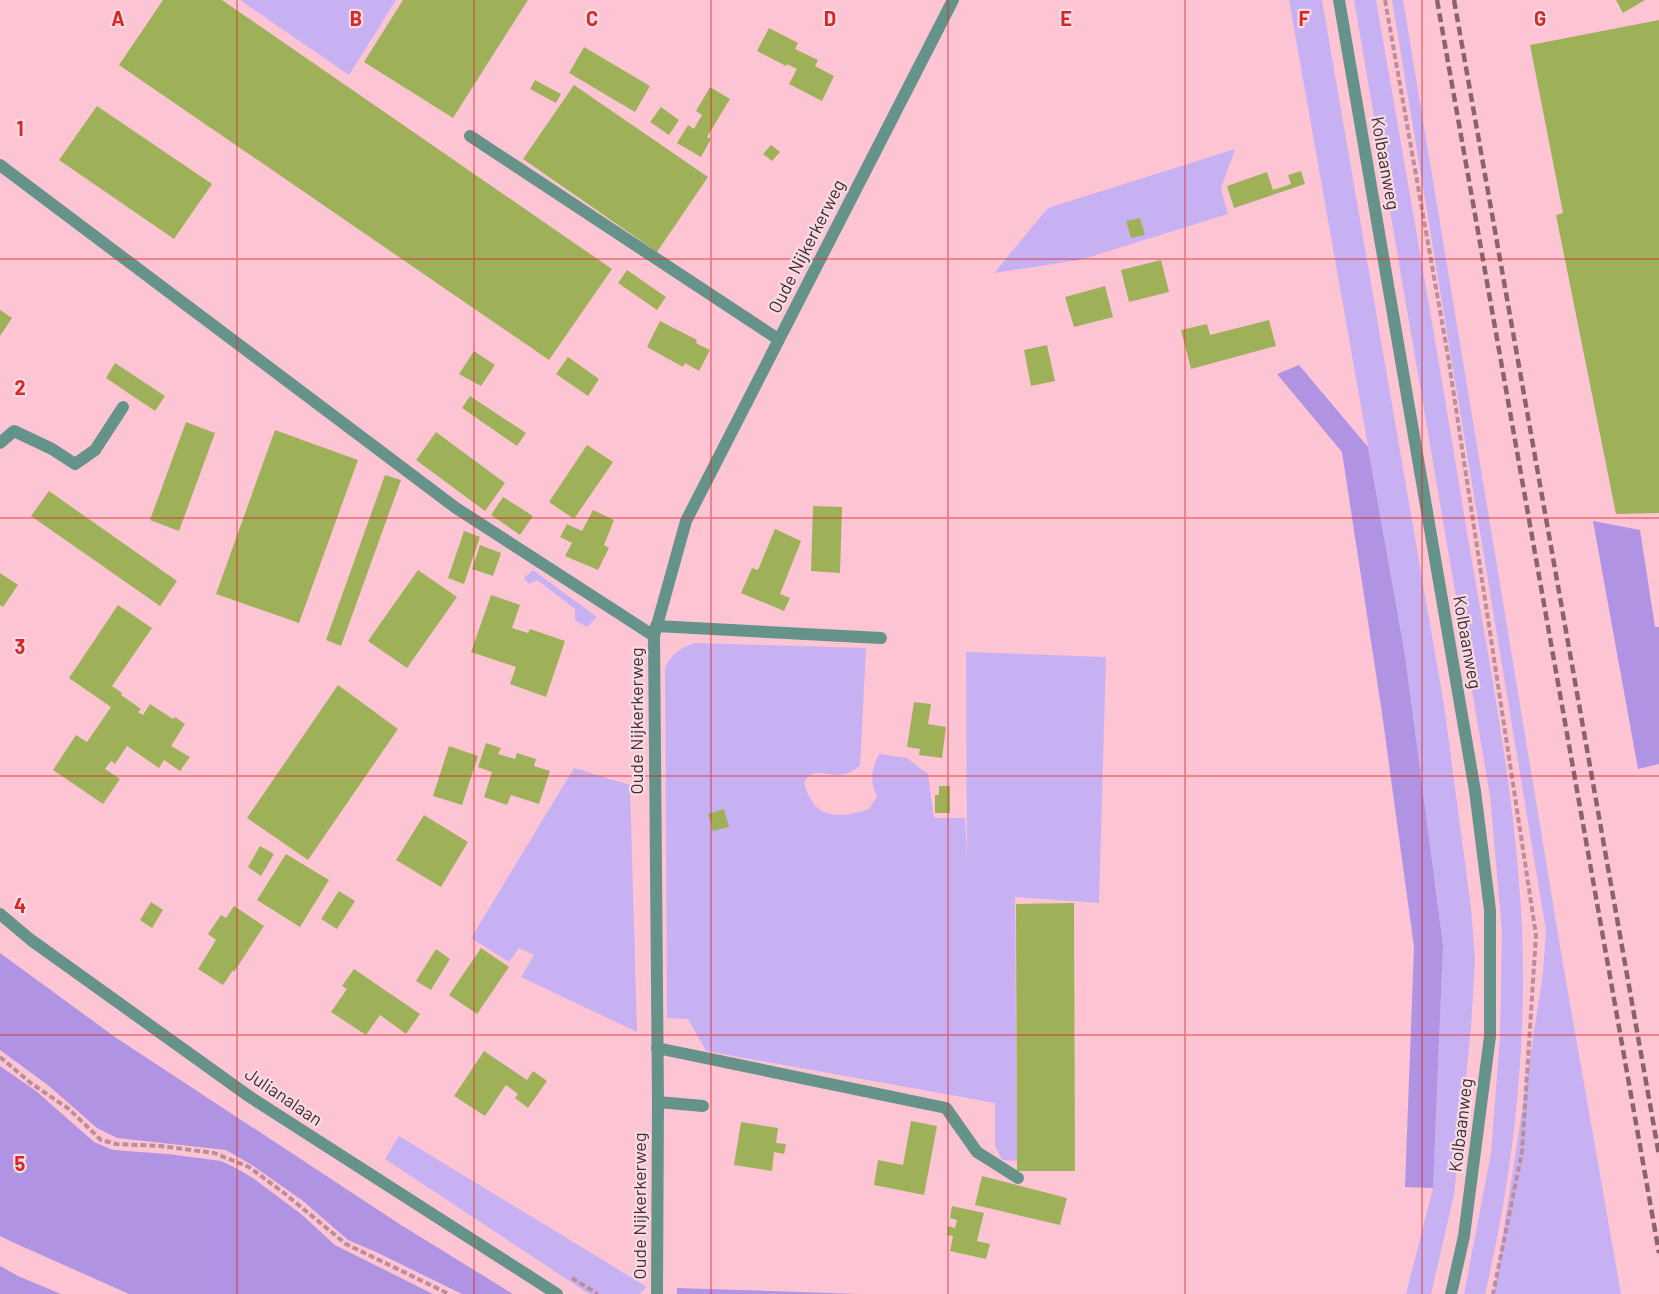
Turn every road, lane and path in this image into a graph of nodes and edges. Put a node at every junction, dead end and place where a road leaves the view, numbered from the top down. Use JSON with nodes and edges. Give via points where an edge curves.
{"nodes":[{"id":1,"x":953,"y":0,"type":"edge"},
{"id":2,"x":1339,"y":0,"type":"edge"},
{"id":3,"x":1385,"y":0,"type":"edge"},
{"id":4,"x":470,"y":136,"type":"dead end"},
{"id":5,"x":0,"y":165,"type":"edge"},
{"id":6,"x":778,"y":339,"type":"junction"},
{"id":7,"x":123,"y":407,"type":"dead end"},
{"id":8,"x":0,"y":443,"type":"edge"},
{"id":9,"x":655,"y":631,"type":"junction"},
{"id":10,"x":881,"y":638,"type":"dead end"},
{"id":11,"x":0,"y":914,"type":"edge"},
{"id":12,"x":657,"y":1048,"type":"junction"},
{"id":13,"x":0,"y":1057,"type":"edge"},
{"id":14,"x":658,"y":1102,"type":"junction"},
{"id":15,"x":703,"y":1106,"type":"dead end"},
{"id":16,"x":1018,"y":1178,"type":"dead end"},
{"id":17,"x":568,"y":1276,"type":"dead end"},
{"id":18,"x":449,"y":1294,"type":"edge"},
{"id":19,"x":557,"y":1294,"type":"edge"},
{"id":20,"x":598,"y":1294,"type":"edge"},
{"id":21,"x":657,"y":1294,"type":"edge"},
{"id":22,"x":1450,"y":1294,"type":"edge"},
{"id":23,"x":1493,"y":1294,"type":"edge"}],
"edges":[{"from":1,"to":6,"type":"street","name":"Oude Nijkerkerweg"},
{"from":2,"to":22,"type":"street","name":"Kolbaanweg","via":[[1475,791],[1490,910],[1490,1035],[1464,1236]]},
{"from":3,"to":23,"type":"path","name":"Kolbaanweg","via":[[1448,356],[1536,935],[1522,1152]]},
{"from":4,"to":6,"type":"street"},
{"from":5,"to":9,"type":"street","via":[[456,508]]},
{"from":6,"to":9,"type":"street","name":"Oude Nijkerkerweg","via":[[686,521]]},
{"from":7,"to":8,"type":"street","via":[[94,450],[75,464],[14,431]]},
{"from":9,"to":10,"type":"street"},
{"from":9,"to":12,"type":"street","name":"Oude Nijkerkerweg"},
{"from":11,"to":19,"type":"street","name":"Julianalaan","via":[[250,1096]]},
{"from":12,"to":14,"type":"street","name":"Oude Nijkerkerweg"},
{"from":12,"to":16,"type":"street","via":[[946,1108],[977,1152]]},
{"from":13,"to":18,"type":"path","via":[[69,1109],[101,1140],[214,1153],[249,1167],[346,1244]]},
{"from":14,"to":15,"type":"street"},
{"from":14,"to":21,"type":"street","name":"Oude Nijkerkerweg"},
{"from":17,"to":20,"type":"path"}]}
